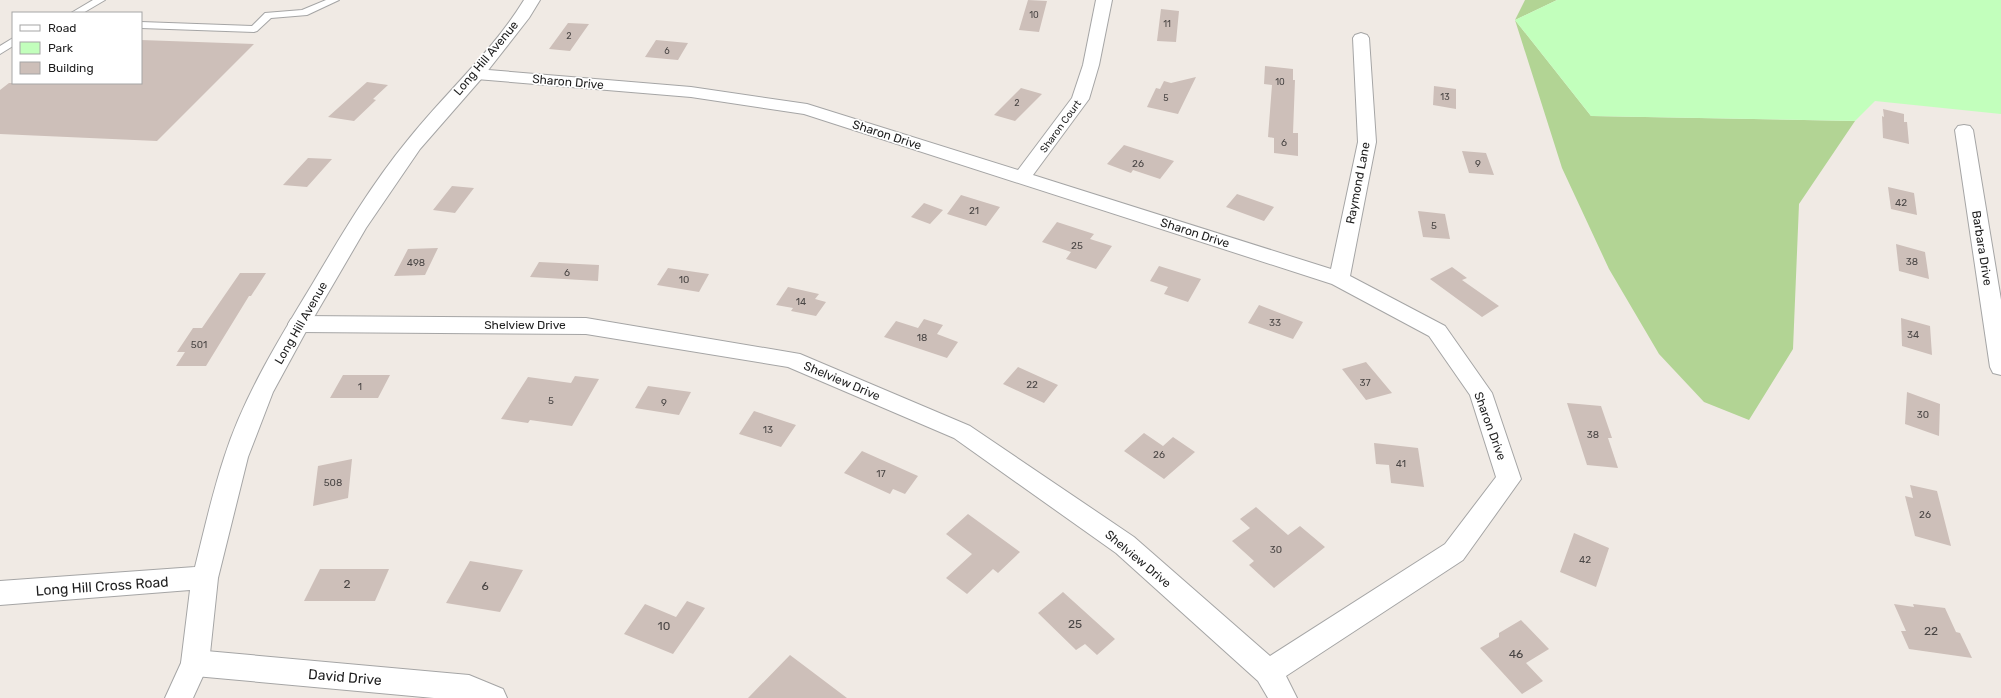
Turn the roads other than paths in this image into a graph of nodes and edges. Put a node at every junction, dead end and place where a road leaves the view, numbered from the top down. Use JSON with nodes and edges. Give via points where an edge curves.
{"nodes":[{"id":1,"x":100,"y":0,"type":"edge"},
{"id":2,"x":334,"y":0,"type":"edge"},
{"id":3,"x":532,"y":0,"type":"edge"},
{"id":4,"x":1104,"y":0,"type":"edge"},
{"id":5,"x":78,"y":12,"type":"edge"},
{"id":6,"x":142,"y":25,"type":"edge"},
{"id":7,"x":1361,"y":38,"type":"dead end"},
{"id":8,"x":12,"y":42,"type":"edge"},
{"id":9,"x":0,"y":51,"type":"edge"},
{"id":10,"x":476,"y":74,"type":"junction"},
{"id":11,"x":1964,"y":130,"type":"dead end"},
{"id":12,"x":1022,"y":177,"type":"junction"},
{"id":13,"x":1339,"y":279,"type":"junction"},
{"id":14,"x":299,"y":324,"type":"junction"},
{"id":15,"x":2001,"y":367,"type":"edge"},
{"id":16,"x":205,"y":578,"type":"junction"},
{"id":17,"x":0,"y":593,"type":"edge"},
{"id":18,"x":195,"y":663,"type":"junction"},
{"id":19,"x":1268,"y":672,"type":"junction"},
{"id":20,"x":178,"y":698,"type":"edge"},
{"id":21,"x":493,"y":698,"type":"edge"},
{"id":22,"x":1283,"y":698,"type":"edge"}],
"edges":[{"from":1,"to":5,"type":"lane"},
{"from":2,"to":6,"type":"lane","via":[[304,13],[268,15],[254,29]]},
{"from":3,"to":10,"type":"street","name":"Long Hill Avenue"},
{"from":4,"to":12,"type":"street","name":"Sharon Court","via":[[1091,65],[1080,99]]},
{"from":7,"to":13,"type":"street","name":"Raymond Lane","via":[[1367,142]]},
{"from":8,"to":9,"type":"lane"},
{"from":10,"to":12,"type":"street","name":"Sharon Drive","via":[[691,92],[807,109]]},
{"from":10,"to":14,"type":"street","name":"Long Hill Avenue","via":[[413,145],[357,226]]},
{"from":11,"to":15,"type":"street","name":"Barbara Drive"},
{"from":12,"to":13,"type":"street","name":"Sharon Drive"},
{"from":13,"to":19,"type":"street","name":"Sharon Drive","via":[[1437,331],[1481,393],[1509,479],[1454,552]]},
{"from":14,"to":16,"type":"street","name":"Long Hill Avenue","via":[[262,392],[236,457]]},
{"from":14,"to":19,"type":"street","name":"Shelview Drive","via":[[586,326],[792,360],[962,432],[1125,546]]},
{"from":16,"to":17,"type":"street","name":"Long Hill Cross Road"},
{"from":16,"to":18,"type":"street","name":"Long Hill Avenue"},
{"from":18,"to":20,"type":"street","name":"Long Hill Avenue"},
{"from":18,"to":21,"type":"street","name":"David Drive","via":[[469,688]]},
{"from":19,"to":22,"type":"street","name":"Shelview Drive"}]}
